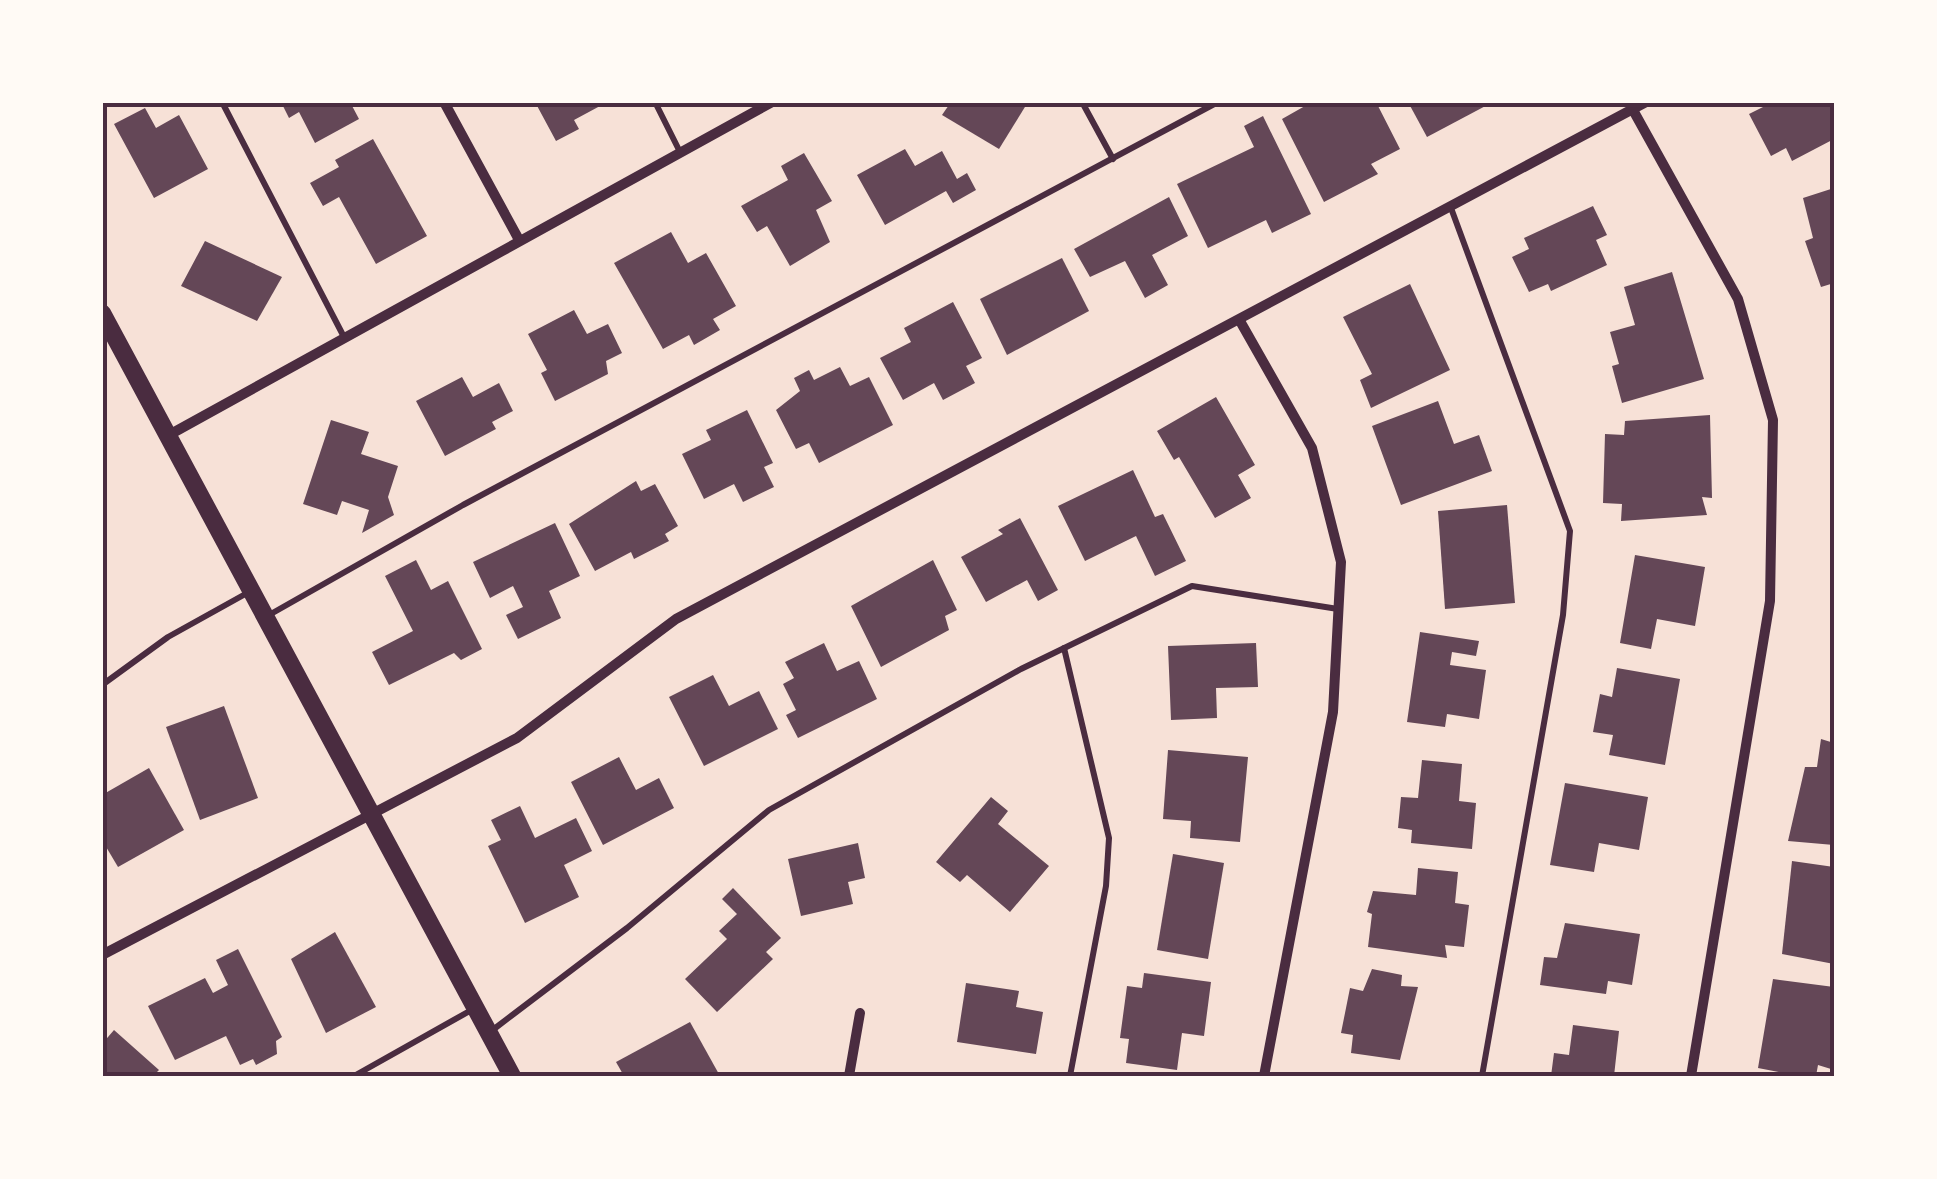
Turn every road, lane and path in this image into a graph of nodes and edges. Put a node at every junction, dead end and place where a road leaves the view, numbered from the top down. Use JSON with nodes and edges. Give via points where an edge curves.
{"nodes":[{"id":1,"x":222,"y":102,"type":"edge"},
{"id":2,"x":444,"y":102,"type":"edge"},
{"id":3,"x":655,"y":102,"type":"edge"},
{"id":4,"x":772,"y":102,"type":"edge"},
{"id":5,"x":1082,"y":102,"type":"edge"},
{"id":6,"x":1218,"y":102,"type":"edge"},
{"id":7,"x":1646,"y":102,"type":"edge"},
{"id":8,"x":1633,"y":110,"type":"junction"},
{"id":9,"x":680,"y":152,"type":"junction"},
{"id":10,"x":1113,"y":158,"type":"junction"},
{"id":11,"x":1450,"y":208,"type":"junction"},
{"id":12,"x":518,"y":238,"type":"junction"},
{"id":13,"x":102,"y":314,"type":"edge"},
{"id":14,"x":1240,"y":321,"type":"junction"},
{"id":15,"x":345,"y":338,"type":"junction"},
{"id":16,"x":168,"y":436,"type":"junction"},
{"id":17,"x":251,"y":591,"type":"junction"},
{"id":18,"x":1339,"y":609,"type":"junction"},
{"id":19,"x":265,"y":617,"type":"junction"},
{"id":20,"x":1064,"y":648,"type":"junction"},
{"id":21,"x":102,"y":685,"type":"edge"},
{"id":22,"x":369,"y":813,"type":"junction"},
{"id":23,"x":102,"y":955,"type":"edge"},
{"id":24,"x":476,"y":1008,"type":"junction"},
{"id":25,"x":860,"y":1012,"type":"dead end"},
{"id":26,"x":488,"y":1033,"type":"junction"},
{"id":27,"x":354,"y":1076,"type":"edge"},
{"id":28,"x":512,"y":1076,"type":"edge"},
{"id":29,"x":849,"y":1076,"type":"edge"},
{"id":30,"x":1070,"y":1076,"type":"edge"},
{"id":31,"x":1264,"y":1076,"type":"edge"},
{"id":32,"x":1482,"y":1076,"type":"edge"},
{"id":33,"x":1691,"y":1076,"type":"edge"}],
"edges":[{"from":1,"to":15,"type":"lane"},
{"from":2,"to":12,"type":"street"},
{"from":3,"to":9,"type":"lane"},
{"from":4,"to":9,"type":"street"},
{"from":5,"to":10,"type":"lane"},
{"from":6,"to":10,"type":"lane"},
{"from":7,"to":8,"type":"street"},
{"from":8,"to":11,"type":"street"},
{"from":8,"to":33,"type":"street","via":[[1738,300],[1773,420],[1770,601]]},
{"from":9,"to":12,"type":"street"},
{"from":10,"to":19,"type":"lane"},
{"from":11,"to":14,"type":"street"},
{"from":11,"to":32,"type":"lane","via":[[1570,530],[1563,615]]},
{"from":12,"to":15,"type":"street"},
{"from":13,"to":16,"type":"street"},
{"from":14,"to":18,"type":"street","via":[[1312,448],[1341,562]]},
{"from":14,"to":22,"type":"street","via":[[676,619],[516,738]]},
{"from":15,"to":16,"type":"street"},
{"from":16,"to":17,"type":"street"},
{"from":17,"to":19,"type":"street"},
{"from":17,"to":21,"type":"lane","via":[[168,637]]},
{"from":18,"to":20,"type":"lane","via":[[1192,586]]},
{"from":18,"to":31,"type":"street","via":[[1333,712]]},
{"from":19,"to":22,"type":"street"},
{"from":20,"to":26,"type":"lane","via":[[768,810]]},
{"from":20,"to":30,"type":"lane","via":[[1109,838]]},
{"from":22,"to":23,"type":"street"},
{"from":22,"to":24,"type":"street"},
{"from":24,"to":26,"type":"street"},
{"from":24,"to":27,"type":"lane"},
{"from":25,"to":29,"type":"street"},
{"from":26,"to":28,"type":"street"}]}
